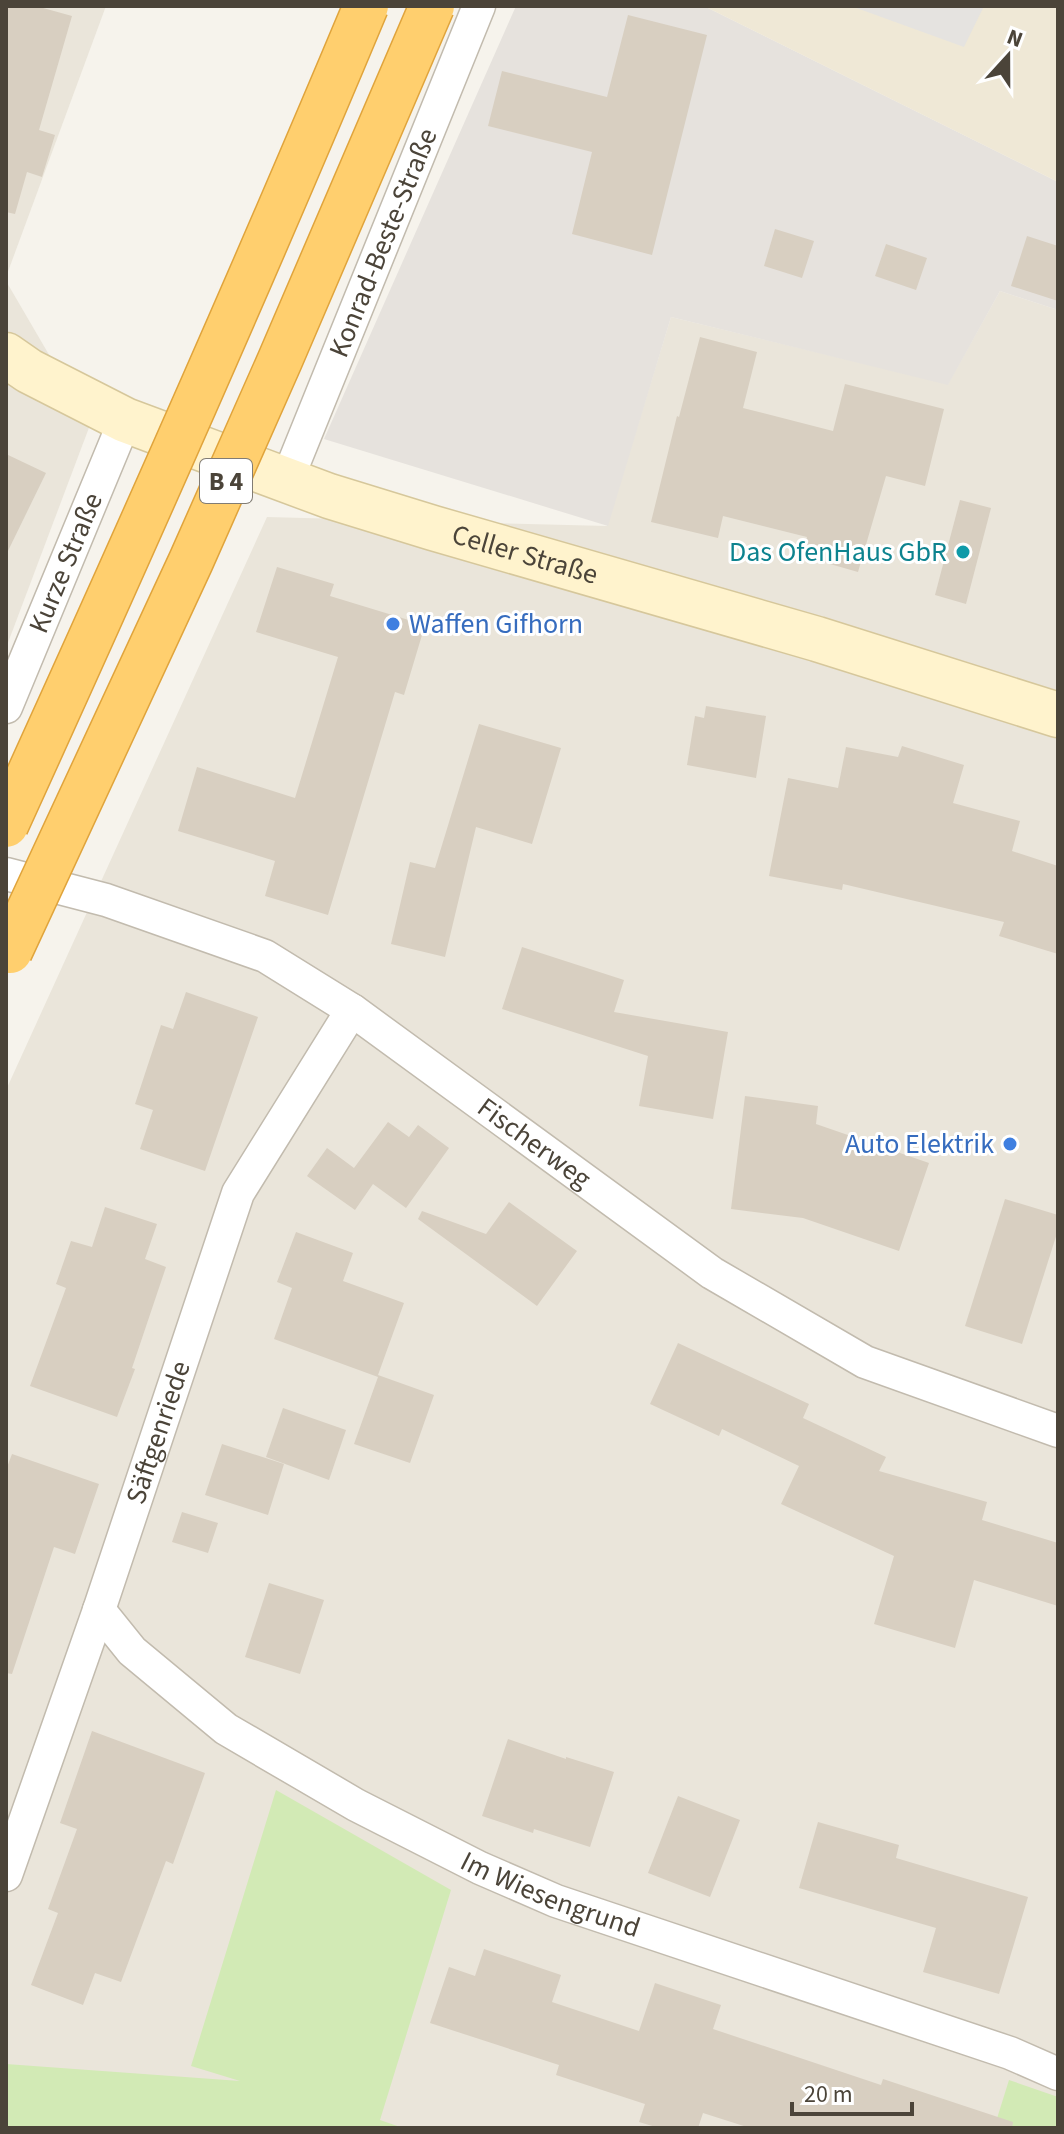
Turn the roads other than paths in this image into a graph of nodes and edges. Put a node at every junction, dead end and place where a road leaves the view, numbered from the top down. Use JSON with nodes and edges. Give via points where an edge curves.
{"nodes":[{"id":1,"x":366,"y":6,"type":"edge"},
{"id":2,"x":432,"y":6,"type":"edge"},
{"id":3,"x":479,"y":6,"type":"edge"},
{"id":4,"x":6,"y":355,"type":"edge"},
{"id":5,"x":125,"y":420,"type":"junction"},
{"id":6,"x":287,"y":480,"type":"junction"},
{"id":7,"x":6,"y":707,"type":"edge"},
{"id":8,"x":1058,"y":715,"type":"edge"},
{"id":9,"x":6,"y":825,"type":"edge"},
{"id":10,"x":6,"y":874,"type":"edge"},
{"id":11,"x":10,"y":951,"type":"dead end"},
{"id":12,"x":352,"y":1010,"type":"junction"},
{"id":13,"x":1058,"y":1431,"type":"edge"},
{"id":14,"x":99,"y":1610,"type":"junction"},
{"id":15,"x":6,"y":1875,"type":"edge"},
{"id":16,"x":1058,"y":2074,"type":"edge"}],
"edges":[{"from":1,"to":9,"type":"highway","number":"B 4","bridge":true},
{"from":2,"to":11,"type":"highway","number":"B 4","bridge":true,"via":[[210,518]]},
{"from":3,"to":6,"type":"street","name":"Konrad-Beste-Straße"},
{"from":4,"to":5,"type":"street","name":"Celler Straße"},
{"from":5,"to":6,"type":"street","name":"Celler Straße"},
{"from":5,"to":7,"type":"street","name":"Kurze Straße"},
{"from":6,"to":8,"type":"street","name":"Celler Straße"},
{"from":10,"to":12,"type":"street","name":"Fischerweg","via":[[106,900],[265,956]]},
{"from":12,"to":13,"type":"street","name":"Fischerweg","via":[[712,1273],[865,1362]]},
{"from":12,"to":14,"type":"street","name":"Säftgenriede","via":[[238,1193]]},
{"from":14,"to":15,"type":"street","name":"Säftgenriede"},
{"from":14,"to":16,"type":"street","name":"Im Wiesengrund","via":[[132,1651],[226,1729],[356,1805],[480,1868],[556,1901],[1010,2053]]}]}
